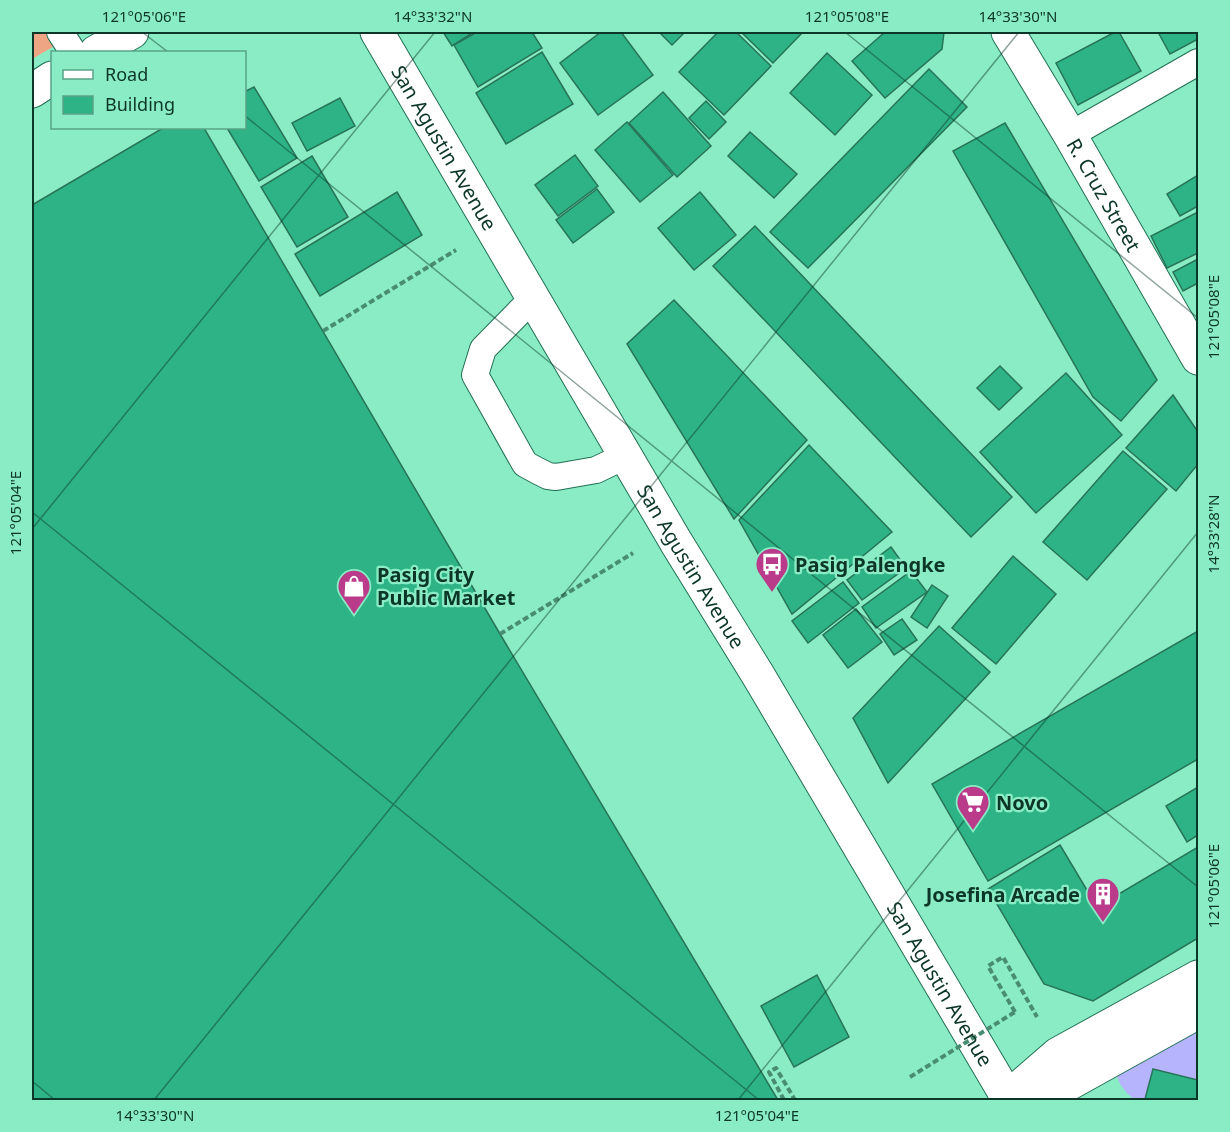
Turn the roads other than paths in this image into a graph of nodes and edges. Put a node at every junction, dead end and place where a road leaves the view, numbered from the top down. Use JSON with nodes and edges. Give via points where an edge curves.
{"nodes":[{"id":1,"x":60,"y":32,"type":"edge"},
{"id":2,"x":132,"y":32,"type":"edge"},
{"id":3,"x":377,"y":32,"type":"edge"},
{"id":4,"x":1008,"y":32,"type":"edge"},
{"id":5,"x":72,"y":51,"type":"edge"},
{"id":6,"x":98,"y":51,"type":"edge"},
{"id":7,"x":1198,"y":62,"type":"edge"},
{"id":8,"x":51,"y":79,"type":"edge"},
{"id":9,"x":32,"y":91,"type":"edge"},
{"id":10,"x":1070,"y":135,"type":"junction"},
{"id":11,"x":533,"y":298,"type":"junction"},
{"id":12,"x":1198,"y":358,"type":"edge"},
{"id":13,"x":626,"y":456,"type":"junction"},
{"id":14,"x":1198,"y":977,"type":"edge"},
{"id":15,"x":1198,"y":1012,"type":"edge"},
{"id":16,"x":1006,"y":1099,"type":"edge"}],
"edges":[{"from":1,"to":5,"type":"lane"},
{"from":2,"to":6,"type":"main road"},
{"from":3,"to":11,"type":"main road","name":"San Agustin Avenue"},
{"from":4,"to":10,"type":"main road","name":"R. Cruz Street"},
{"from":7,"to":10,"type":"lane"},
{"from":8,"to":9,"type":"main road"},
{"from":10,"to":12,"type":"main road","name":"R. Cruz Street"},
{"from":11,"to":13,"type":"main road","name":"San Agustin Avenue"},
{"from":11,"to":13,"type":"lane","via":[[483,349],[475,375],[525,464],[556,477],[596,470]]},
{"from":13,"to":16,"type":"main road","name":"San Agustin Avenue"},
{"from":14,"to":16,"type":"main road","via":[[1058,1054]]},
{"from":15,"to":16,"type":"main road","via":[[1070,1083]]}]}
